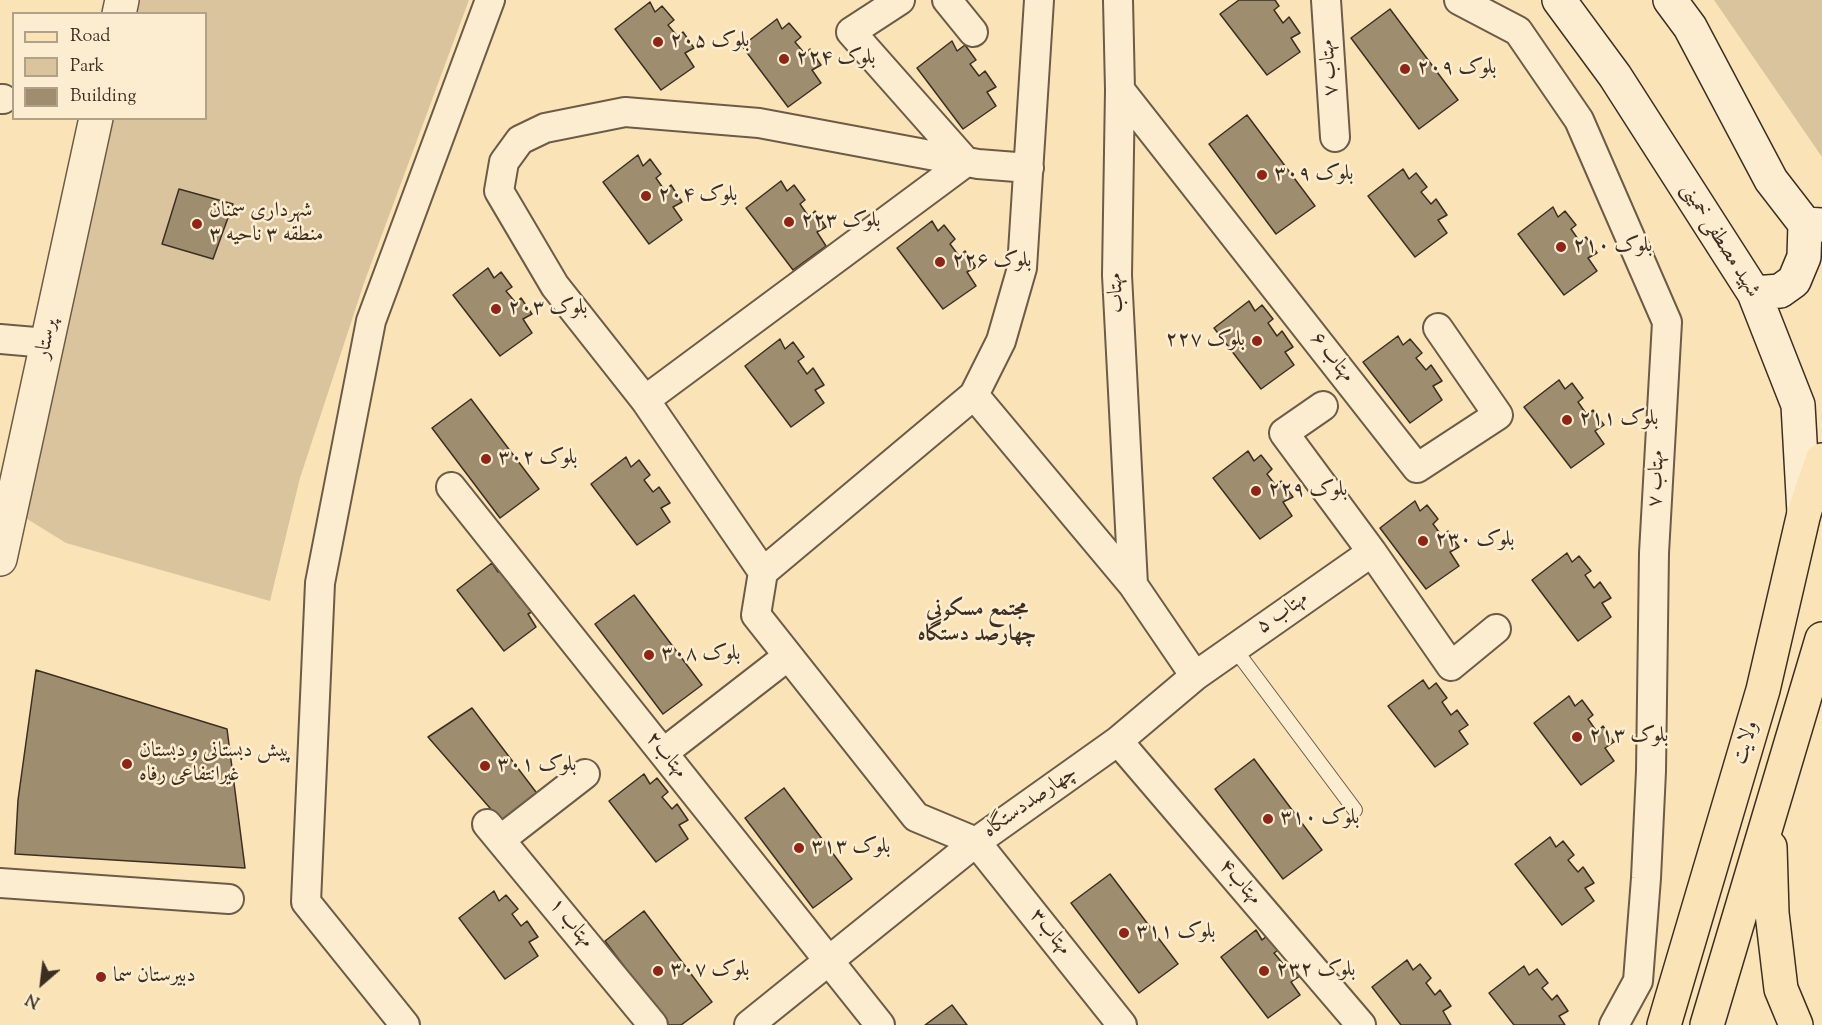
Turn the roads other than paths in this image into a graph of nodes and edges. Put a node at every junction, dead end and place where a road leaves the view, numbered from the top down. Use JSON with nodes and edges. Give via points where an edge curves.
{"nodes":[{"id":1,"x":490,"y":0,"type":"edge"},
{"id":2,"x":900,"y":0,"type":"edge"},
{"id":3,"x":946,"y":0,"type":"edge"},
{"id":4,"x":1039,"y":0,"type":"edge"},
{"id":5,"x":1118,"y":0,"type":"edge"},
{"id":6,"x":1326,"y":0,"type":"edge"},
{"id":7,"x":1459,"y":0,"type":"edge"},
{"id":8,"x":1559,"y":0,"type":"edge"},
{"id":9,"x":1670,"y":0,"type":"edge"},
{"id":10,"x":973,"y":32,"type":"dead end"},
{"id":11,"x":1120,"y":90,"type":"junction"},
{"id":12,"x":96,"y":120,"type":"edge"},
{"id":13,"x":1335,"y":137,"type":"dead end"},
{"id":14,"x":966,"y":162,"type":"junction"},
{"id":15,"x":1029,"y":168,"type":"junction"},
{"id":16,"x":1813,"y":224,"type":"edge"},
{"id":17,"x":1754,"y":293,"type":"junction"},
{"id":18,"x":1438,"y":328,"type":"dead end"},
{"id":19,"x":0,"y":339,"type":"edge"},
{"id":20,"x":47,"y":342,"type":"junction"},
{"id":21,"x":974,"y":394,"type":"junction"},
{"id":22,"x":645,"y":400,"type":"junction"},
{"id":23,"x":1323,"y":406,"type":"dead end"},
{"id":24,"x":1822,"y":460,"type":"edge"},
{"id":25,"x":451,"y":487,"type":"dead end"},
{"id":26,"x":1804,"y":513,"type":"junction"},
{"id":27,"x":1372,"y":552,"type":"junction"},
{"id":28,"x":0,"y":559,"type":"edge"},
{"id":29,"x":763,"y":572,"type":"junction"},
{"id":30,"x":1133,"y":585,"type":"junction"},
{"id":31,"x":1496,"y":629,"type":"dead end"},
{"id":32,"x":1822,"y":639,"type":"edge"},
{"id":33,"x":1234,"y":648,"type":"junction"},
{"id":34,"x":788,"y":656,"type":"junction"},
{"id":35,"x":1195,"y":676,"type":"junction"},
{"id":36,"x":1118,"y":741,"type":"junction"},
{"id":37,"x":663,"y":753,"type":"junction"},
{"id":38,"x":585,"y":774,"type":"dead end"},
{"id":39,"x":1355,"y":810,"type":"dead end"},
{"id":40,"x":1769,"y":822,"type":"junction"},
{"id":41,"x":976,"y":842,"type":"junction"},
{"id":42,"x":0,"y":883,"type":"edge"},
{"id":43,"x":229,"y":899,"type":"dead end"},
{"id":44,"x":828,"y":960,"type":"junction"},
{"id":45,"x":1675,"y":987,"type":"junction"},
{"id":46,"x":405,"y":1025,"type":"edge"},
{"id":47,"x":653,"y":1025,"type":"edge"},
{"id":48,"x":749,"y":1025,"type":"edge"},
{"id":49,"x":880,"y":1025,"type":"edge"},
{"id":50,"x":1122,"y":1025,"type":"edge"},
{"id":51,"x":1361,"y":1025,"type":"edge"},
{"id":52,"x":1614,"y":1025,"type":"edge"},
{"id":53,"x":1651,"y":1025,"type":"edge"},
{"id":54,"x":1664,"y":1025,"type":"edge"},
{"id":55,"x":1707,"y":1025,"type":"edge"},
{"id":56,"x":1796,"y":1025,"type":"edge"}],
"edges":[{"from":1,"to":46,"type":"street","via":[[371,321],[320,583],[306,902]]},
{"from":2,"to":14,"type":"street","via":[[851,33]]},
{"from":3,"to":10,"type":"street"},
{"from":4,"to":15,"type":"street"},
{"from":5,"to":11,"type":"street","name":"مهتاب"},
{"from":6,"to":13,"type":"street","name":"مهتاب ۷"},
{"from":7,"to":52,"type":"street","name":"مهتاب ۷","via":[[1518,31],[1579,120],[1667,322],[1654,553],[1646,878],[1638,981]]},
{"from":8,"to":17,"type":"main road","name":"شهید مصطفی خمینی","via":[[1615,76]]},
{"from":9,"to":16,"type":"main road","via":[[1690,27],[1771,180]]},
{"from":11,"to":18,"type":"street","name":"مهتاب ۶","via":[[1417,468],[1498,415]]},
{"from":11,"to":30,"type":"street","name":"مهتاب","via":[[1117,275]]},
{"from":12,"to":20,"type":"main road","name":"پرستار"},
{"from":14,"to":15,"type":"street"},
{"from":14,"to":22,"type":"street"},
{"from":14,"to":22,"type":"street","via":[[759,123],[625,112],[545,128],[520,140],[504,162],[499,191],[555,286]]},
{"from":15,"to":21,"type":"street","via":[[1022,268],[1001,341]]},
{"from":16,"to":17,"type":"main road","via":[[1794,281],[1780,291]]},
{"from":17,"to":26,"type":"main road","name":"شهید مصطفی خمینی","via":[[1797,405]]},
{"from":19,"to":20,"type":"street"},
{"from":20,"to":28,"type":"main road","name":"پرستار"},
{"from":21,"to":29,"type":"street"},
{"from":21,"to":30,"type":"street"},
{"from":22,"to":29,"type":"street"},
{"from":23,"to":27,"type":"street","via":[[1284,433]]},
{"from":24,"to":26,"type":"main road","name":"ولایت"},
{"from":25,"to":37,"type":"street","name":"مهتاب۲"},
{"from":26,"to":45,"type":"main road","name":"ولایت","via":[[1763,690]]},
{"from":27,"to":31,"type":"street","via":[[1451,666]]},
{"from":27,"to":33,"type":"street","name":"مهتاب ۵"},
{"from":29,"to":34,"type":"street","name":"چهارصددستگاه","via":[[756,615]]},
{"from":30,"to":35,"type":"street"},
{"from":32,"to":40,"type":"main road","name":"ولایت"},
{"from":33,"to":35,"type":"street","name":"مهتاب ۵"},
{"from":33,"to":39,"type":"lane"},
{"from":34,"to":37,"type":"street"},
{"from":34,"to":41,"type":"street","name":"چهارصددستگاه","via":[[916,817]]},
{"from":35,"to":36,"type":"street","name":"چهارصددستگاه"},
{"from":36,"to":41,"type":"street","name":"چهارصددستگاه"},
{"from":36,"to":51,"type":"street","name":"مهتاب۴"},
{"from":37,"to":44,"type":"street","name":"مهتاب۲"},
{"from":38,"to":47,"type":"street","name":"مهتاب ۱","via":[[494,832]]},
{"from":40,"to":55,"type":"main road","name":"ولایت"},
{"from":40,"to":56,"type":"main road","via":[[1772,913],[1781,989]]},
{"from":41,"to":44,"type":"street"},
{"from":41,"to":50,"type":"street","name":"مهتاب۳"},
{"from":42,"to":43,"type":"street"},
{"from":44,"to":48,"type":"street"},
{"from":44,"to":49,"type":"street","name":"مهتاب۲"},
{"from":45,"to":53,"type":"main road"},
{"from":45,"to":54,"type":"main road","name":"ولایت"}]}
